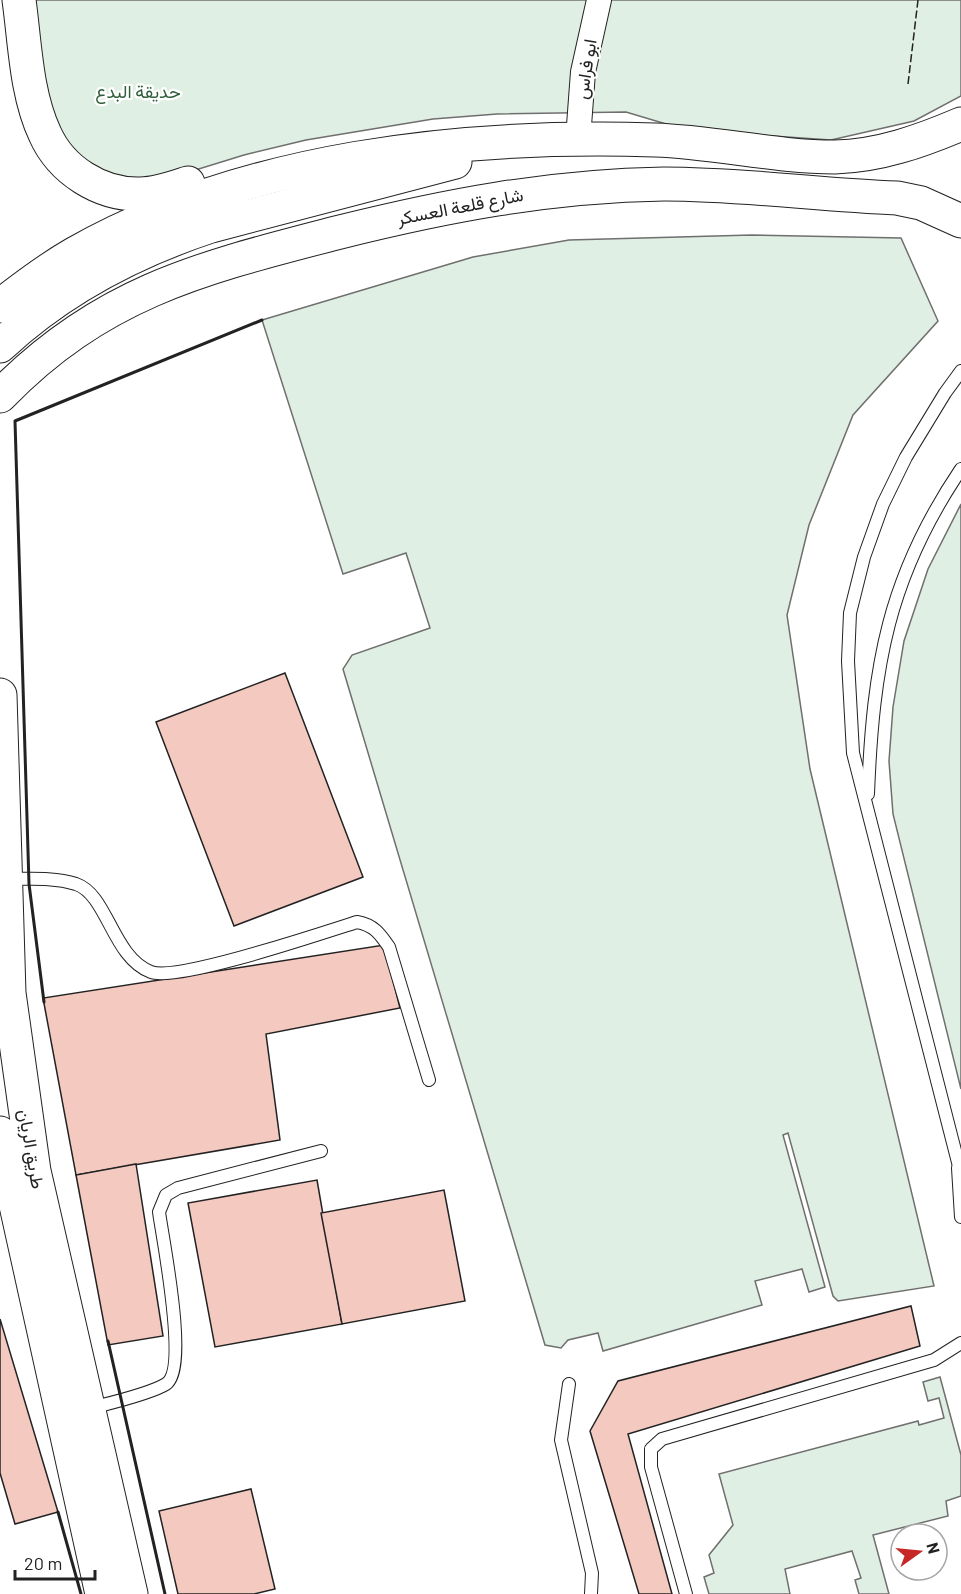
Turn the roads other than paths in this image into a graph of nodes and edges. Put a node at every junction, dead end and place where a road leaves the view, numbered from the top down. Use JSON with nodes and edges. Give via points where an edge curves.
{"nodes":[{"id":1,"x":19,"y":0,"type":"edge"},
{"id":2,"x":599,"y":0,"type":"edge"},
{"id":3,"x":961,"y":124,"type":"edge"},
{"id":4,"x":578,"y":139,"type":"junction"},
{"id":5,"x":525,"y":140,"type":"junction"},
{"id":6,"x":302,"y":170,"type":"junction"},
{"id":7,"x":961,"y":221,"type":"edge"},
{"id":8,"x":5,"y":325,"type":"edge"},
{"id":9,"x":69,"y":336,"type":"junction"},
{"id":10,"x":961,"y":371,"type":"edge"},
{"id":11,"x":0,"y":396,"type":"edge"},
{"id":12,"x":961,"y":469,"type":"edge"},
{"id":13,"x":0,"y":695,"type":"edge"},
{"id":14,"x":867,"y":807,"type":"junction"},
{"id":15,"x":2,"y":875,"type":"edge"},
{"id":16,"x":429,"y":1080,"type":"dead end"},
{"id":17,"x":0,"y":1133,"type":"edge"},
{"id":18,"x":321,"y":1150,"type":"dead end"},
{"id":19,"x":959,"y":1170,"type":"edge"},
{"id":20,"x":14,"y":1175,"type":"edge"},
{"id":21,"x":961,"y":1216,"type":"edge"},
{"id":22,"x":961,"y":1343,"type":"edge"},
{"id":23,"x":568,"y":1384,"type":"dead end"},
{"id":24,"x":87,"y":1409,"type":"junction"},
{"id":25,"x":102,"y":1594,"type":"edge"},
{"id":26,"x":131,"y":1594,"type":"edge"},
{"id":27,"x":591,"y":1594,"type":"edge"},
{"id":28,"x":686,"y":1594,"type":"edge"}],
"edges":[{"from":1,"to":6,"type":"main road","via":[[33,95],[45,135],[64,163],[93,184],[140,195],[261,161],[276,161]]},
{"from":2,"to":4,"type":"street","name":"ابو فراس","via":[[583,72]]},
{"from":3,"to":4,"type":"main road","via":[[886,150],[836,157],[658,140]]},
{"from":4,"to":5,"type":"main road"},
{"from":5,"to":6,"type":"main road","via":[[386,154]]},
{"from":5,"to":8,"type":"main road","via":[[174,238],[138,253]]},
{"from":6,"to":8,"type":"main road","via":[[149,217],[72,255]]},
{"from":7,"to":9,"type":"main road","name":"شارع قلعة العسكر","via":[[921,203],[897,198],[721,186],[612,186],[495,197],[432,209],[201,269],[118,305]]},
{"from":8,"to":9,"type":"main road"},
{"from":9,"to":11,"type":"main road","name":"شارع قلعة العسكر"},
{"from":10,"to":14,"type":"lane","via":[[906,457],[883,504],[850,613],[848,661],[853,753]]},
{"from":12,"to":14,"type":"lane","via":[[918,541],[897,591],[875,687]]},
{"from":13,"to":15,"type":"main road","name":"طريق الريان"},
{"from":14,"to":19,"type":"lane"},
{"from":15,"to":16,"type":"lane","via":[[77,884],[90,894],[125,952],[151,972],[167,974],[226,961],[357,922],[369,924],[389,947]]},
{"from":15,"to":20,"type":"main road","name":"طريق الريان"},
{"from":17,"to":20,"type":"main road","name":"طريق الريان"},
{"from":18,"to":24,"type":"lane","via":[[178,1188],[166,1195],[159,1212],[176,1337],[175,1372],[166,1384]]},
{"from":19,"to":21,"type":"lane"},
{"from":20,"to":24,"type":"main road","name":"طريق الريان"},
{"from":20,"to":25,"type":"main road","name":"طريق الريان"},
{"from":22,"to":28,"type":"lane","via":[[933,1360],[662,1439],[651,1449],[651,1467]]},
{"from":23,"to":27,"type":"lane","via":[[561,1440],[592,1573]]},
{"from":24,"to":26,"type":"main road","name":"طريق الريان"}]}
